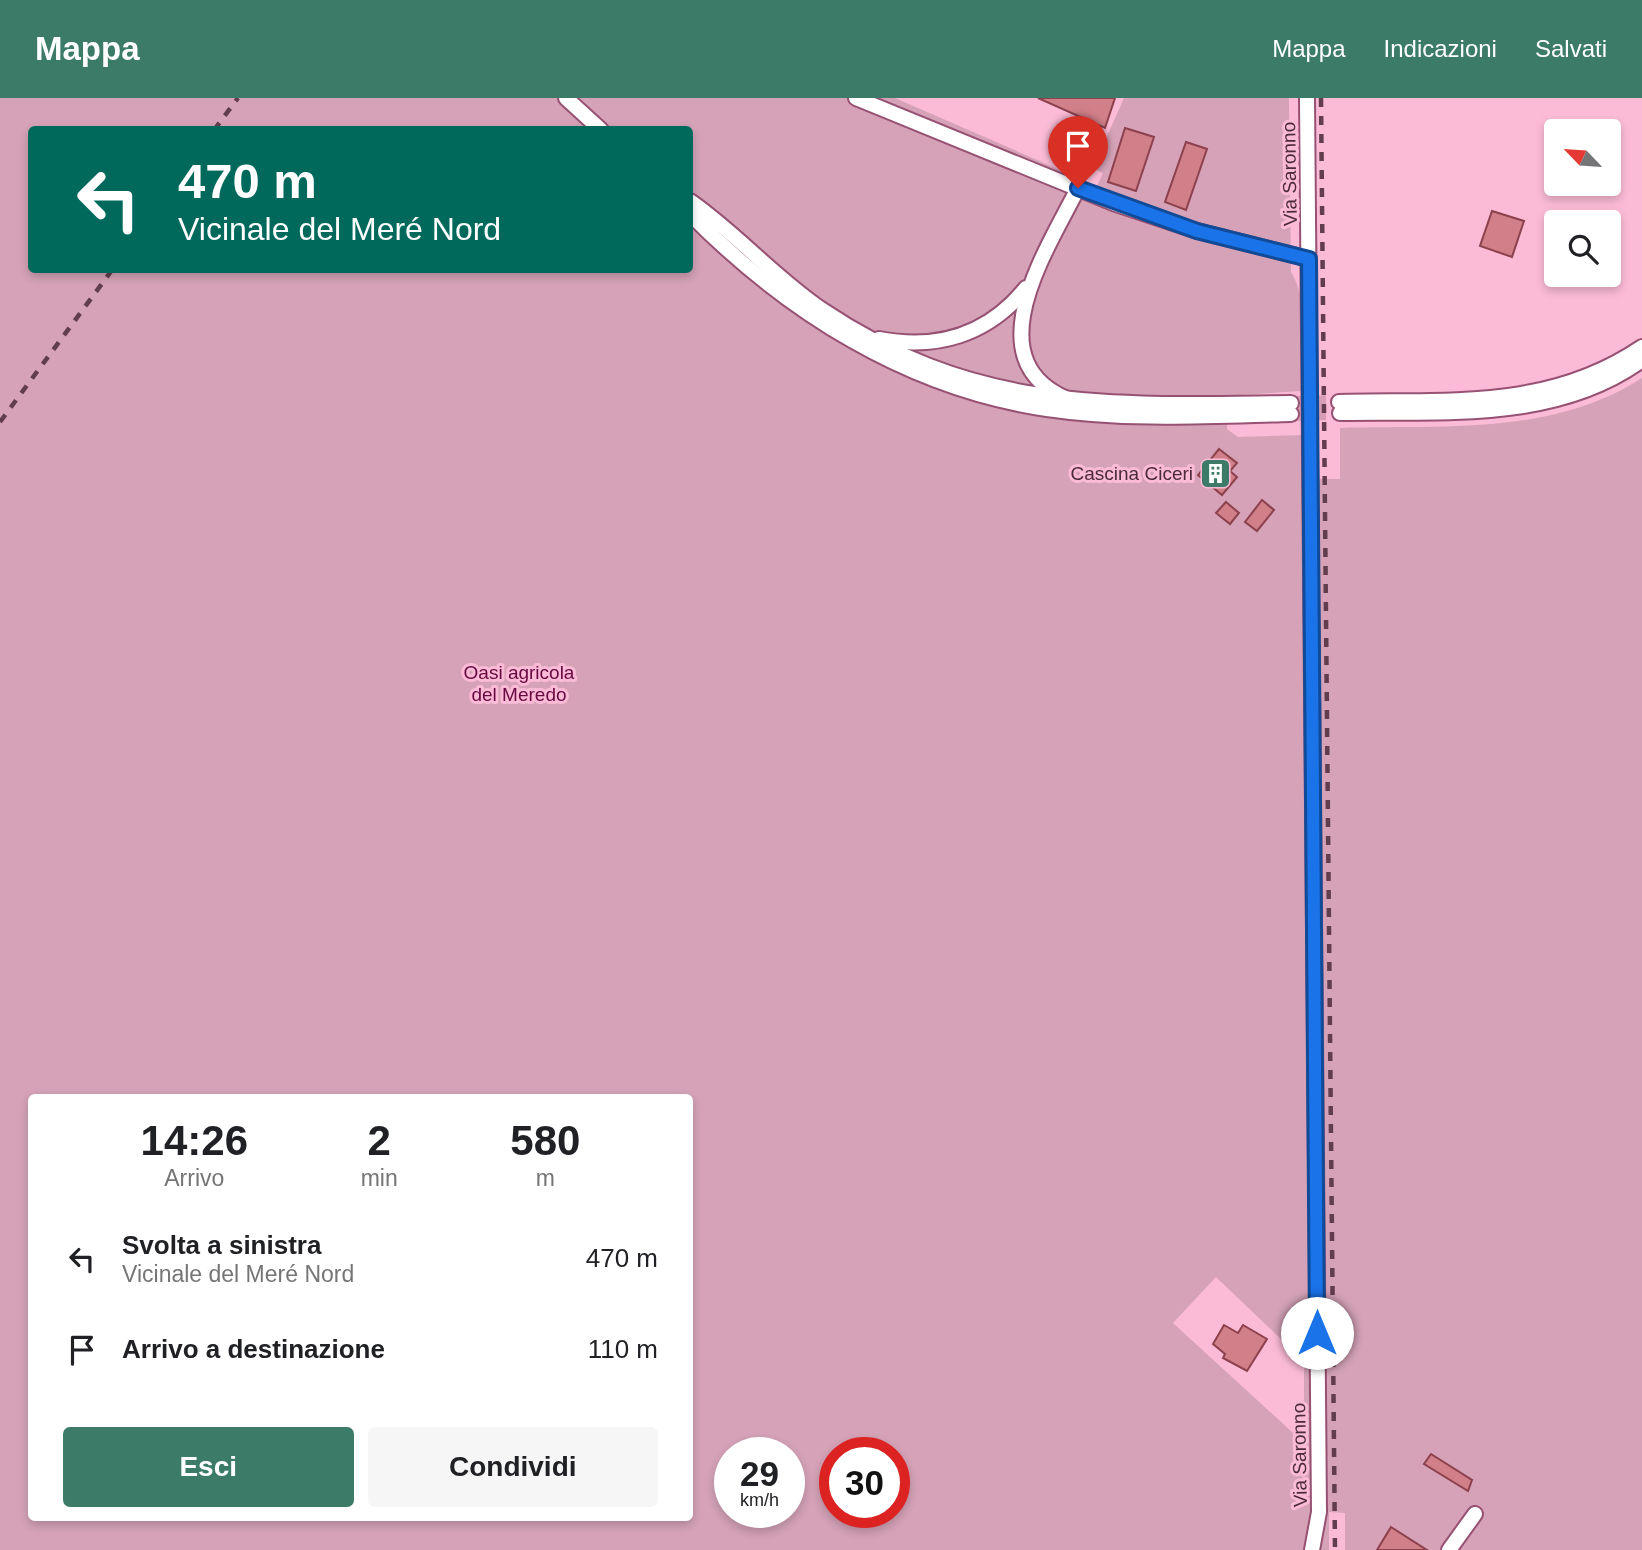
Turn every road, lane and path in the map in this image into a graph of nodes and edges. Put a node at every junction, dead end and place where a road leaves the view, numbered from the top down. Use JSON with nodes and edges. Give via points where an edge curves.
{"nodes":[{"id":1,"x":566,"y":98,"type":"edge"},
{"id":2,"x":856,"y":98,"type":"edge"},
{"id":3,"x":1307,"y":98,"type":"edge"},
{"id":4,"x":597,"y":126,"type":"edge"},
{"id":5,"x":1078,"y":188,"type":"junction"},
{"id":6,"x":693,"y":204,"type":"edge"},
{"id":7,"x":693,"y":217,"type":"edge"},
{"id":8,"x":1309,"y":259,"type":"junction"},
{"id":9,"x":1035,"y":276,"type":"junction"},
{"id":10,"x":867,"y":337,"type":"junction"},
{"id":11,"x":1642,"y":347,"type":"edge"},
{"id":12,"x":1642,"y":360,"type":"edge"},
{"id":13,"x":1080,"y":402,"type":"junction"},
{"id":14,"x":1475,"y":1514,"type":"dead end"},
{"id":15,"x":1312,"y":1550,"type":"edge"},
{"id":16,"x":1449,"y":1550,"type":"edge"}],
"edges":[{"from":1,"to":4,"type":"street"},
{"from":2,"to":5,"type":"street"},
{"from":3,"to":8,"type":"street","name":"Via Saronno"},
{"from":5,"to":8,"type":"street","via":[[1197,231]]},
{"from":5,"to":9,"type":"street"},
{"from":6,"to":10,"type":"street","via":[[801,295]]},
{"from":7,"to":13,"type":"street","via":[[810,315],[882,357],[951,386],[1027,406],[1093,414],[1291,408]]},
{"from":8,"to":15,"type":"street","name":"Via Saronno","via":[[1319,1512]]},
{"from":9,"to":10,"type":"street","via":[[1006,309],[958,338],[919,343]]},
{"from":9,"to":13,"type":"street","via":[[1023,311],[1024,357],[1049,388]]},
{"from":10,"to":13,"type":"street","via":[[963,378]]},
{"from":11,"to":12,"type":"street","via":[[1599,372],[1543,392],[1339,407],[1533,405],[1598,384]]},
{"from":14,"to":16,"type":"street"}]}
